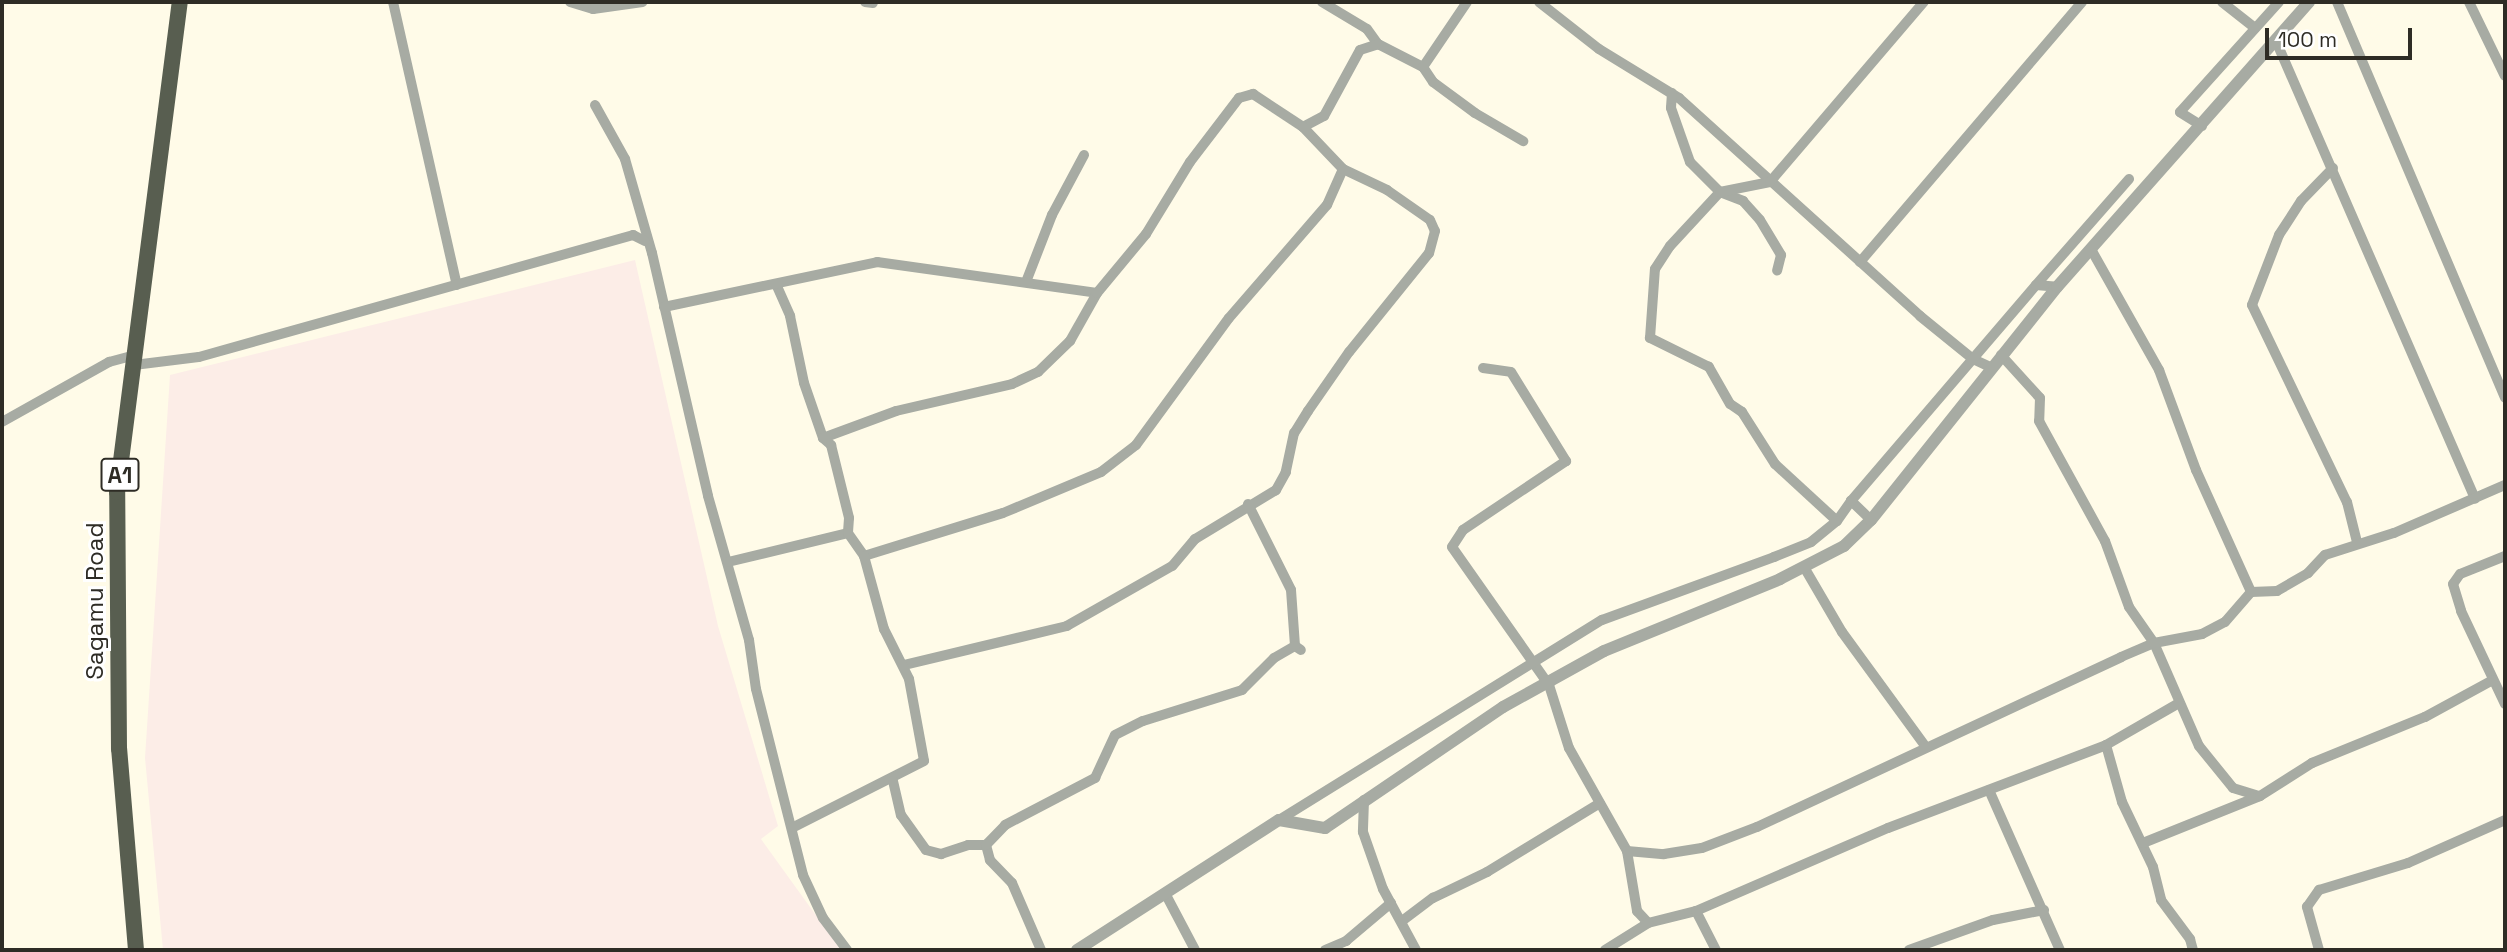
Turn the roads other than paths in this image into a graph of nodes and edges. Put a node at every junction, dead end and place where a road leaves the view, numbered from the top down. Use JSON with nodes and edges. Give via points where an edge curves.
{"nodes":[{"id":1,"x":180,"y":2,"type":"edge"},
{"id":2,"x":393,"y":2,"type":"edge"},
{"id":3,"x":570,"y":2,"type":"edge"},
{"id":4,"x":643,"y":2,"type":"edge"},
{"id":5,"x":1322,"y":2,"type":"edge"},
{"id":6,"x":1467,"y":2,"type":"edge"},
{"id":7,"x":1539,"y":2,"type":"edge"},
{"id":8,"x":1924,"y":2,"type":"edge"},
{"id":9,"x":2082,"y":2,"type":"edge"},
{"id":10,"x":2222,"y":2,"type":"edge"},
{"id":11,"x":2279,"y":2,"type":"edge"},
{"id":12,"x":2309,"y":2,"type":"edge"},
{"id":13,"x":2337,"y":2,"type":"edge"},
{"id":14,"x":2469,"y":2,"type":"edge"},
{"id":15,"x":2255,"y":28,"type":"junction"},
{"id":16,"x":2276,"y":41,"type":"junction"},
{"id":17,"x":1378,"y":44,"type":"junction"},
{"id":18,"x":1423,"y":67,"type":"junction"},
{"id":19,"x":2505,"y":76,"type":"edge"},
{"id":20,"x":1672,"y":93,"type":"junction"},
{"id":21,"x":595,"y":105,"type":"dead end"},
{"id":22,"x":2202,"y":126,"type":"junction"},
{"id":23,"x":1303,"y":127,"type":"junction"},
{"id":24,"x":1523,"y":141,"type":"dead end"},
{"id":25,"x":1084,"y":155,"type":"dead end"},
{"id":26,"x":2333,"y":167,"type":"junction"},
{"id":27,"x":1343,"y":169,"type":"junction"},
{"id":28,"x":2129,"y":179,"type":"dead end"},
{"id":29,"x":1770,"y":181,"type":"junction"},
{"id":30,"x":1720,"y":192,"type":"junction"},
{"id":31,"x":645,"y":241,"type":"junction"},
{"id":32,"x":2091,"y":251,"type":"junction"},
{"id":33,"x":1860,"y":262,"type":"junction"},
{"id":34,"x":1777,"y":271,"type":"dead end"},
{"id":35,"x":1026,"y":282,"type":"junction"},
{"id":36,"x":776,"y":284,"type":"junction"},
{"id":37,"x":457,"y":285,"type":"junction"},
{"id":38,"x":2036,"y":285,"type":"junction"},
{"id":39,"x":2057,"y":287,"type":"junction"},
{"id":40,"x":1097,"y":293,"type":"junction"},
{"id":41,"x":664,"y":307,"type":"junction"},
{"id":42,"x":2001,"y":355,"type":"junction"},
{"id":43,"x":1973,"y":359,"type":"junction"},
{"id":44,"x":134,"y":360,"type":"junction"},
{"id":45,"x":1483,"y":368,"type":"dead end"},
{"id":46,"x":1992,"y":368,"type":"junction"},
{"id":47,"x":2505,"y":398,"type":"edge"},
{"id":48,"x":2,"y":422,"type":"edge"},
{"id":49,"x":823,"y":438,"type":"junction"},
{"id":50,"x":2505,"y":485,"type":"edge"},
{"id":51,"x":2475,"y":499,"type":"junction"},
{"id":52,"x":1851,"y":501,"type":"junction"},
{"id":53,"x":1248,"y":504,"type":"junction"},
{"id":54,"x":1871,"y":520,"type":"junction"},
{"id":55,"x":1837,"y":521,"type":"junction"},
{"id":56,"x":848,"y":533,"type":"junction"},
{"id":57,"x":2357,"y":542,"type":"junction"},
{"id":58,"x":864,"y":556,"type":"junction"},
{"id":59,"x":2505,"y":556,"type":"edge"},
{"id":60,"x":727,"y":562,"type":"junction"},
{"id":61,"x":1804,"y":567,"type":"junction"},
{"id":62,"x":2251,"y":592,"type":"junction"},
{"id":63,"x":2154,"y":643,"type":"junction"},
{"id":64,"x":1532,"y":664,"type":"junction"},
{"id":65,"x":905,"y":665,"type":"junction"},
{"id":66,"x":2493,"y":680,"type":"junction"},
{"id":67,"x":1549,"y":685,"type":"junction"},
{"id":68,"x":2179,"y":703,"type":"junction"},
{"id":69,"x":2505,"y":704,"type":"edge"},
{"id":70,"x":2106,"y":745,"type":"junction"},
{"id":71,"x":1925,"y":746,"type":"junction"},
{"id":72,"x":893,"y":781,"type":"junction"},
{"id":73,"x":1989,"y":790,"type":"junction"},
{"id":74,"x":2260,"y":796,"type":"junction"},
{"id":75,"x":1364,"y":800,"type":"junction"},
{"id":76,"x":1600,"y":803,"type":"junction"},
{"id":77,"x":1279,"y":820,"type":"junction"},
{"id":78,"x":2505,"y":820,"type":"edge"},
{"id":79,"x":794,"y":827,"type":"junction"},
{"id":80,"x":2143,"y":843,"type":"junction"},
{"id":81,"x":986,"y":845,"type":"junction"},
{"id":82,"x":1627,"y":851,"type":"junction"},
{"id":83,"x":1165,"y":893,"type":"junction"},
{"id":84,"x":1391,"y":903,"type":"junction"},
{"id":85,"x":2044,"y":910,"type":"junction"},
{"id":86,"x":1696,"y":911,"type":"junction"},
{"id":87,"x":1402,"y":921,"type":"junction"},
{"id":88,"x":1648,"y":923,"type":"junction"},
{"id":89,"x":136,"y":950,"type":"edge"},
{"id":90,"x":847,"y":950,"type":"edge"},
{"id":91,"x":1041,"y":950,"type":"edge"},
{"id":92,"x":1077,"y":950,"type":"edge"},
{"id":93,"x":1195,"y":950,"type":"edge"},
{"id":94,"x":1325,"y":950,"type":"edge"},
{"id":95,"x":1416,"y":950,"type":"edge"},
{"id":96,"x":1605,"y":950,"type":"edge"},
{"id":97,"x":1716,"y":950,"type":"edge"},
{"id":98,"x":1909,"y":950,"type":"edge"},
{"id":99,"x":2060,"y":950,"type":"edge"},
{"id":100,"x":2193,"y":950,"type":"edge"},
{"id":101,"x":2319,"y":950,"type":"edge"}],
"edges":[{"from":1,"to":44,"type":"highway","name":"Sagamu Road","number":"A1"},
{"from":2,"to":37,"type":"street"},
{"from":3,"to":4,"type":"street","via":[[593,9]]},
{"from":5,"to":17,"type":"street","via":[[1367,29]]},
{"from":6,"to":18,"type":"street"},
{"from":7,"to":20,"type":"street","via":[[1599,49]]},
{"from":8,"to":29,"type":"street"},
{"from":9,"to":33,"type":"street"},
{"from":10,"to":15,"type":"street"},
{"from":11,"to":15,"type":"street"},
{"from":12,"to":16,"type":"street"},
{"from":13,"to":47,"type":"street"},
{"from":14,"to":19,"type":"street"},
{"from":15,"to":22,"type":"street","via":[[2180,112]]},
{"from":16,"to":22,"type":"street"},
{"from":16,"to":26,"type":"street"},
{"from":17,"to":18,"type":"street"},
{"from":17,"to":23,"type":"street","via":[[1360,50],[1324,116]]},
{"from":18,"to":24,"type":"street","via":[[1433,82]]},
{"from":20,"to":29,"type":"street"},
{"from":20,"to":30,"type":"street","via":[[1671,108],[1690,162]]},
{"from":21,"to":31,"type":"street","via":[[625,159]]},
{"from":22,"to":32,"type":"street"},
{"from":23,"to":27,"type":"street"},
{"from":23,"to":40,"type":"street","via":[[1253,94],[1239,98],[1190,162],[1146,234]]},
{"from":25,"to":35,"type":"street","via":[[1052,215]]},
{"from":26,"to":51,"type":"street"},
{"from":26,"to":57,"type":"street","via":[[2301,201],[2279,235],[2252,305],[2347,502]]},
{"from":27,"to":53,"type":"street","via":[[1387,190],[1430,220],[1435,230],[1433,245],[1301,421],[1276,490]]},
{"from":27,"to":58,"type":"street","via":[[1327,205],[1229,318],[1136,445],[1101,472],[1003,513]]},
{"from":28,"to":38,"type":"street"},
{"from":29,"to":30,"type":"street"},
{"from":29,"to":33,"type":"street"},
{"from":30,"to":34,"type":"street","via":[[1743,201],[1760,219],[1781,255]]},
{"from":30,"to":55,"type":"street","via":[[1670,246],[1655,270],[1648,334],[1709,367],[1775,464]]},
{"from":31,"to":37,"type":"street","via":[[633,235]]},
{"from":31,"to":41,"type":"street"},
{"from":32,"to":39,"type":"street"},
{"from":32,"to":62,"type":"street","via":[[2160,370],[2196,470]]},
{"from":33,"to":43,"type":"street"},
{"from":35,"to":36,"type":"street","via":[[877,262]]},
{"from":35,"to":40,"type":"street"},
{"from":36,"to":41,"type":"street"},
{"from":36,"to":49,"type":"street","via":[[790,316],[798,362]]},
{"from":37,"to":44,"type":"street","via":[[199,357]]},
{"from":38,"to":39,"type":"street"},
{"from":38,"to":43,"type":"street"},
{"from":39,"to":42,"type":"street"},
{"from":40,"to":49,"type":"street","via":[[1070,341],[1038,372],[1012,384],[896,411]]},
{"from":41,"to":60,"type":"street"},
{"from":42,"to":46,"type":"street"},
{"from":42,"to":63,"type":"street","via":[[2040,398],[2039,421],[2105,541],[2140,628]]},
{"from":43,"to":46,"type":"street"},
{"from":43,"to":52,"type":"street"},
{"from":44,"to":48,"type":"street","via":[[109,362]]},
{"from":44,"to":89,"type":"highway","name":"Sagamu Road","number":"A1","via":[[117,492],[119,749]]},
{"from":45,"to":64,"type":"street","via":[[1511,372],[1566,461],[1463,530],[1451,545]]},
{"from":46,"to":54,"type":"street"},
{"from":49,"to":56,"type":"street","via":[[831,446],[849,518]]},
{"from":50,"to":51,"type":"street"},
{"from":51,"to":57,"type":"street","via":[[2394,533]]},
{"from":52,"to":54,"type":"street"},
{"from":52,"to":55,"type":"street"},
{"from":53,"to":65,"type":"street","via":[[1195,539],[1172,566],[1067,626]]},
{"from":53,"to":81,"type":"street","via":[[1291,590],[1298,648],[1274,658],[1242,690],[1143,721],[1115,735],[1095,778],[1005,825]]},
{"from":54,"to":61,"type":"street","via":[[1832,555]]},
{"from":55,"to":64,"type":"street","via":[[1798,547],[1602,620]]},
{"from":56,"to":58,"type":"street"},
{"from":56,"to":60,"type":"street"},
{"from":57,"to":62,"type":"street","via":[[2325,555],[2308,573],[2277,591]]},
{"from":58,"to":65,"type":"street","via":[[884,629]]},
{"from":59,"to":66,"type":"street","via":[[2460,574],[2454,583]]},
{"from":60,"to":79,"type":"street"},
{"from":61,"to":67,"type":"street","via":[[1604,651]]},
{"from":61,"to":71,"type":"street","via":[[1842,632]]},
{"from":62,"to":63,"type":"street","via":[[2225,622],[2202,634]]},
{"from":63,"to":68,"type":"street"},
{"from":63,"to":71,"type":"street"},
{"from":64,"to":67,"type":"street"},
{"from":64,"to":77,"type":"street"},
{"from":65,"to":72,"type":"street","via":[[924,761]]},
{"from":66,"to":69,"type":"street"},
{"from":66,"to":74,"type":"street","via":[[2425,717],[2312,763]]},
{"from":67,"to":75,"type":"street","via":[[1503,707]]},
{"from":67,"to":76,"type":"street","via":[[1569,748]]},
{"from":68,"to":70,"type":"street"},
{"from":68,"to":74,"type":"street","via":[[2218,774],[2233,788]]},
{"from":70,"to":73,"type":"street"},
{"from":70,"to":80,"type":"street","via":[[2122,802]]},
{"from":71,"to":82,"type":"street","via":[[1716,844],[1664,854]]},
{"from":72,"to":79,"type":"street"},
{"from":72,"to":81,"type":"street","via":[[901,815],[926,850],[941,854],[968,845]]},
{"from":73,"to":85,"type":"street"},
{"from":73,"to":86,"type":"street"},
{"from":74,"to":80,"type":"street"},
{"from":75,"to":77,"type":"street","via":[[1325,828]]},
{"from":75,"to":84,"type":"street","via":[[1363,832]]},
{"from":76,"to":82,"type":"street"},
{"from":76,"to":87,"type":"street","via":[[1536,845],[1433,898]]},
{"from":77,"to":83,"type":"street"},
{"from":78,"to":101,"type":"street","via":[[2408,863],[2319,890],[2307,906]]},
{"from":79,"to":90,"type":"street","via":[[803,875],[823,918]]},
{"from":80,"to":100,"type":"street","via":[[2161,900]]},
{"from":81,"to":91,"type":"street","via":[[990,860],[1012,883]]},
{"from":82,"to":88,"type":"street","via":[[1637,911]]},
{"from":83,"to":92,"type":"street"},
{"from":83,"to":93,"type":"street"},
{"from":84,"to":87,"type":"street"},
{"from":84,"to":94,"type":"street","via":[[1346,941]]},
{"from":85,"to":98,"type":"street","via":[[1993,920]]},
{"from":85,"to":99,"type":"street"},
{"from":86,"to":88,"type":"street"},
{"from":86,"to":97,"type":"street"},
{"from":87,"to":95,"type":"street"},
{"from":88,"to":96,"type":"street"}]}
